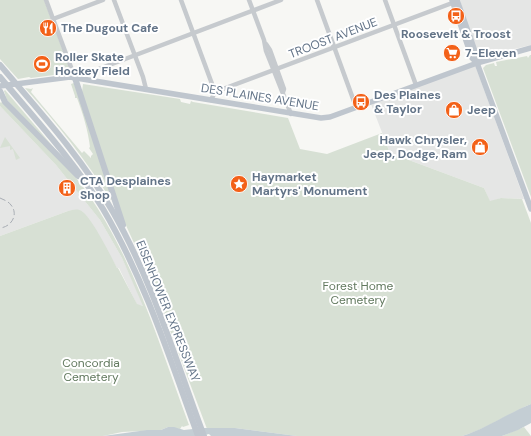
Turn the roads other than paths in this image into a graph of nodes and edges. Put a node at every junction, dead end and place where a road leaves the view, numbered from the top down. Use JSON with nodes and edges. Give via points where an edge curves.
{"nodes":[{"id":1,"x":46,"y":0,"type":"edge"},
{"id":2,"x":103,"y":0,"type":"edge"},
{"id":3,"x":114,"y":0,"type":"edge"},
{"id":4,"x":181,"y":0,"type":"edge"},
{"id":5,"x":249,"y":0,"type":"edge"},
{"id":6,"x":281,"y":0,"type":"edge"},
{"id":7,"x":317,"y":0,"type":"edge"},
{"id":8,"x":385,"y":0,"type":"edge"},
{"id":9,"x":455,"y":1,"type":"edge"},
{"id":10,"x":253,"y":11,"type":"junction"},
{"id":11,"x":53,"y":19,"type":"junction"},
{"id":12,"x":394,"y":25,"type":"junction"},
{"id":13,"x":194,"y":33,"type":"junction"},
{"id":14,"x":335,"y":48,"type":"junction"},
{"id":15,"x":531,"y":48,"type":"edge"},
{"id":16,"x":134,"y":55,"type":"junction"},
{"id":17,"x":477,"y":63,"type":"junction"},
{"id":18,"x":0,"y":65,"type":"edge"},
{"id":19,"x":275,"y":70,"type":"junction"},
{"id":20,"x":0,"y":77,"type":"edge"},
{"id":21,"x":75,"y":78,"type":"junction"},
{"id":22,"x":416,"y":85,"type":"junction"},
{"id":23,"x":0,"y":88,"type":"edge"},
{"id":24,"x":146,"y":89,"type":"junction"},
{"id":25,"x":215,"y":92,"type":"junction"},
{"id":26,"x":211,"y":100,"type":"junction"},
{"id":27,"x":2,"y":101,"type":"edge"},
{"id":28,"x":356,"y":107,"type":"junction"},
{"id":29,"x":291,"y":114,"type":"junction"},
{"id":30,"x":86,"y":183,"type":"junction"},
{"id":31,"x":531,"y":209,"type":"edge"},
{"id":32,"x":124,"y":232,"type":"junction"},
{"id":33,"x":196,"y":423,"type":"junction"},
{"id":34,"x":198,"y":436,"type":"edge"},
{"id":35,"x":204,"y":436,"type":"edge"}],
"edges":[{"from":1,"to":11,"type":"street"},
{"from":2,"to":11,"type":"street"},
{"from":3,"to":16,"type":"street"},
{"from":4,"to":13,"type":"street"},
{"from":5,"to":10,"type":"street"},
{"from":6,"to":10,"type":"street"},
{"from":7,"to":14,"type":"street"},
{"from":8,"to":12,"type":"street"},
{"from":9,"to":12,"type":"street","name":"TROOST AVENUE"},
{"from":9,"to":17,"type":"main road","via":[[477,56]]},
{"from":10,"to":13,"type":"street"},
{"from":10,"to":19,"type":"street"},
{"from":11,"to":21,"type":"street"},
{"from":12,"to":14,"type":"street","name":"TROOST AVENUE"},
{"from":12,"to":22,"type":"street"},
{"from":13,"to":16,"type":"street"},
{"from":13,"to":25,"type":"street"},
{"from":14,"to":19,"type":"street","name":"TROOST AVENUE"},
{"from":14,"to":28,"type":"street"},
{"from":15,"to":17,"type":"main road","name":"DES PLAINES AVENUE"},
{"from":16,"to":21,"type":"street"},
{"from":16,"to":24,"type":"street"},
{"from":17,"to":22,"type":"main road","name":"DES PLAINES AVENUE"},
{"from":17,"to":31,"type":"main road"},
{"from":18,"to":32,"type":"highway","name":"EISENHOWER EXPRESSWAY","via":[[85,168]]},
{"from":19,"to":25,"type":"street","name":"TROOST AVENUE"},
{"from":19,"to":29,"type":"street"},
{"from":20,"to":30,"type":"highway","name":"EISENHOWER EXPRESSWAY"},
{"from":21,"to":23,"type":"main road","name":"DES PLAINES AVENUE","via":[[22,83]]},
{"from":21,"to":24,"type":"main road","name":"DES PLAINES AVENUE"},
{"from":21,"to":32,"type":"highway"},
{"from":22,"to":28,"type":"main road","name":"DES PLAINES AVENUE"},
{"from":23,"to":27,"type":"highway"},
{"from":24,"to":26,"type":"main road","name":"DES PLAINES AVENUE"},
{"from":25,"to":26,"type":"street"},
{"from":26,"to":29,"type":"main road","name":"DES PLAINES AVENUE"},
{"from":27,"to":30,"type":"highway"},
{"from":28,"to":29,"type":"main road","name":"DES PLAINES AVENUE","via":[[326,118]]},
{"from":30,"to":33,"type":"highway","name":"EISENHOWER EXPRESSWAY","via":[[110,222],[139,280]]},
{"from":32,"to":33,"type":"highway","name":"EISENHOWER EXPRESSWAY","via":[[146,281]]},
{"from":33,"to":34,"type":"highway","name":"EISENHOWER EXPRESSWAY"},
{"from":33,"to":35,"type":"highway","name":"EISENHOWER EXPRESSWAY"}]}
